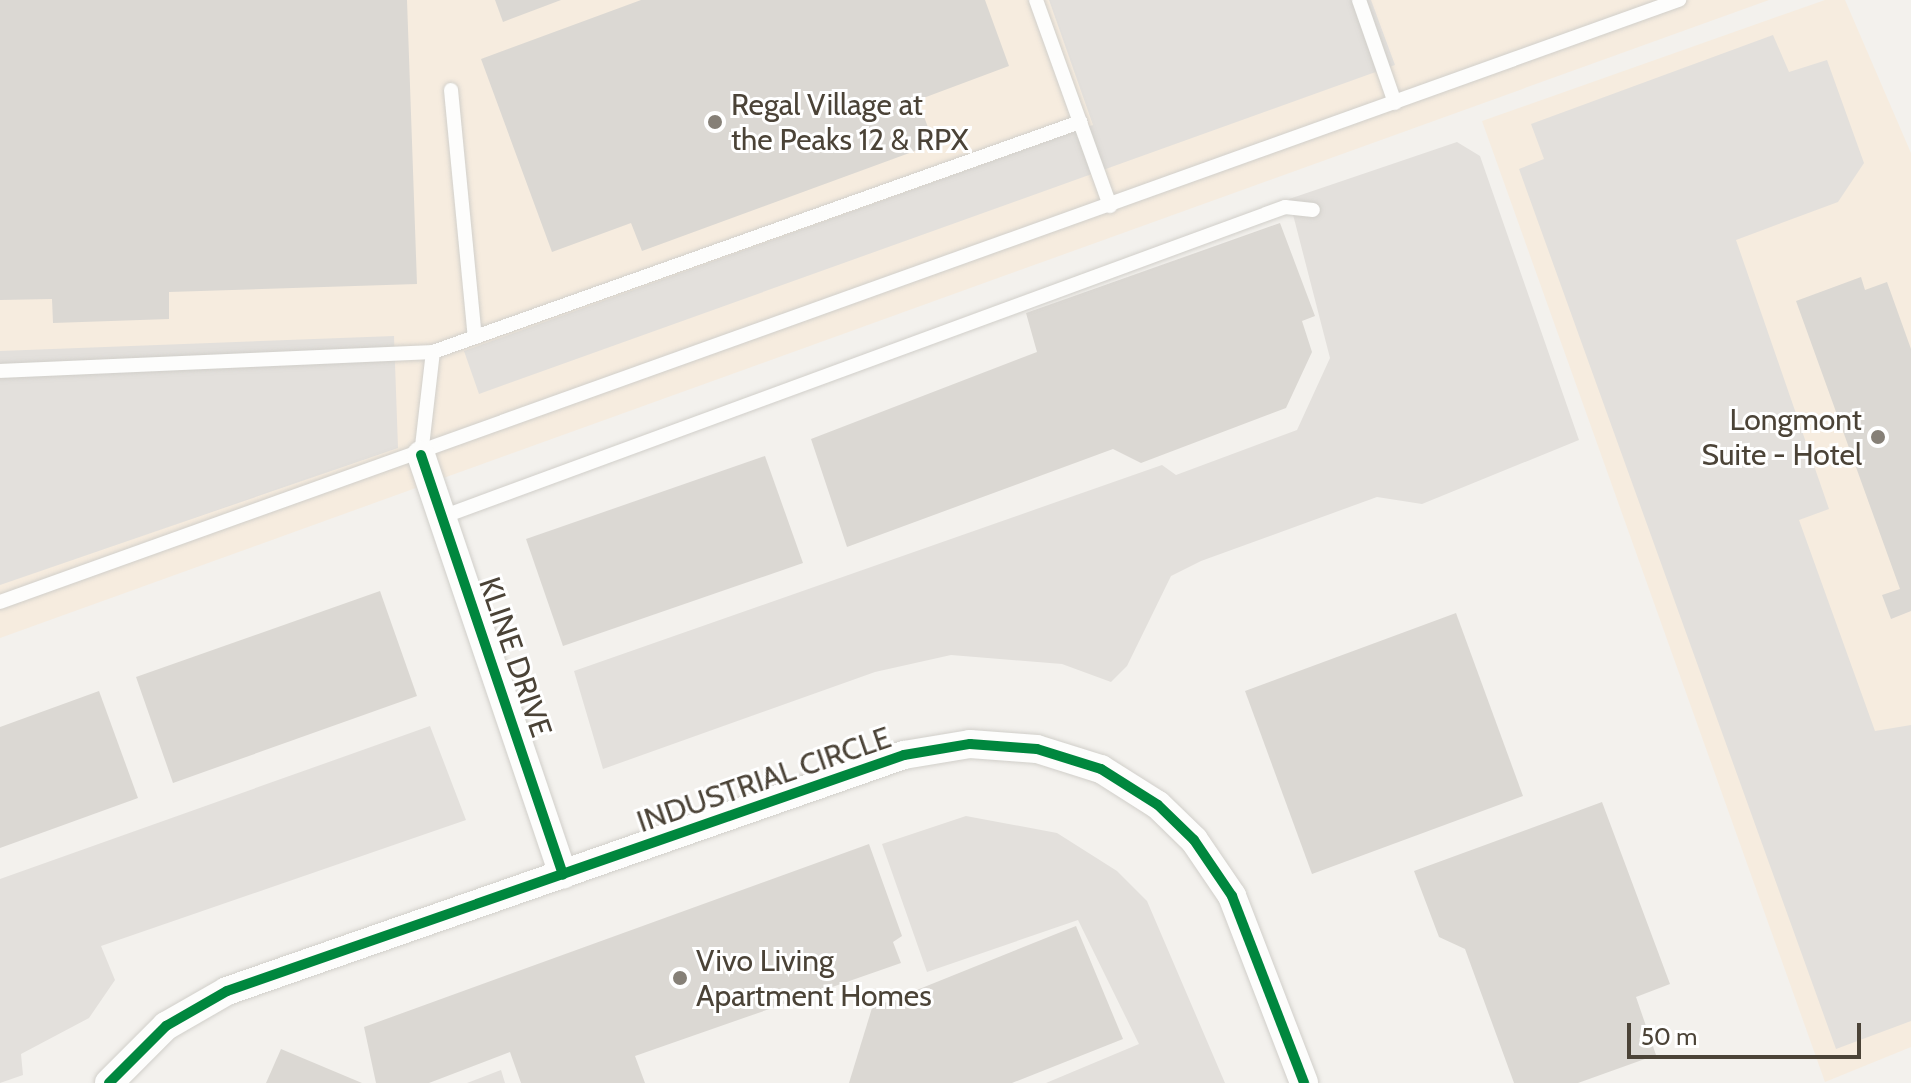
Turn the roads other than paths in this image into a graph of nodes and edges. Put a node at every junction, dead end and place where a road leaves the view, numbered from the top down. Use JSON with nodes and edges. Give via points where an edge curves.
{"nodes":[{"id":1,"x":1036,"y":0,"type":"edge"},
{"id":2,"x":1359,"y":0,"type":"edge"},
{"id":3,"x":1679,"y":0,"type":"edge"},
{"id":4,"x":451,"y":90,"type":"dead end"},
{"id":5,"x":1395,"y":103,"type":"junction"},
{"id":6,"x":1080,"y":122,"type":"junction"},
{"id":7,"x":1110,"y":206,"type":"junction"},
{"id":8,"x":1313,"y":210,"type":"dead end"},
{"id":9,"x":475,"y":337,"type":"junction"},
{"id":10,"x":433,"y":352,"type":"junction"},
{"id":11,"x":0,"y":371,"type":"edge"},
{"id":12,"x":421,"y":455,"type":"junction"},
{"id":13,"x":442,"y":517,"type":"junction"},
{"id":14,"x":0,"y":602,"type":"edge"},
{"id":15,"x":563,"y":875,"type":"junction"},
{"id":16,"x":109,"y":1083,"type":"edge"},
{"id":17,"x":1304,"y":1083,"type":"edge"}],
"edges":[{"from":1,"to":6,"type":"lane"},
{"from":2,"to":5,"type":"lane"},
{"from":3,"to":5,"type":"lane"},
{"from":4,"to":9,"type":"lane"},
{"from":5,"to":7,"type":"lane"},
{"from":6,"to":7,"type":"lane"},
{"from":6,"to":9,"type":"lane"},
{"from":7,"to":12,"type":"lane"},
{"from":8,"to":13,"type":"lane","via":[[1285,207]]},
{"from":9,"to":10,"type":"lane"},
{"from":10,"to":11,"type":"lane"},
{"from":10,"to":12,"type":"lane"},
{"from":12,"to":13,"type":"street","name":"KLINE DRIVE"},
{"from":12,"to":14,"type":"lane"},
{"from":13,"to":15,"type":"street","name":"KLINE DRIVE"},
{"from":15,"to":16,"type":"street","name":"INDUSTRIAL CIRCLE","via":[[227,991],[166,1026]]},
{"from":15,"to":17,"type":"street","name":"INDUSTRIAL CIRCLE","via":[[904,755],[970,744],[1037,749],[1101,769],[1158,805],[1194,840],[1232,896]]}]}
